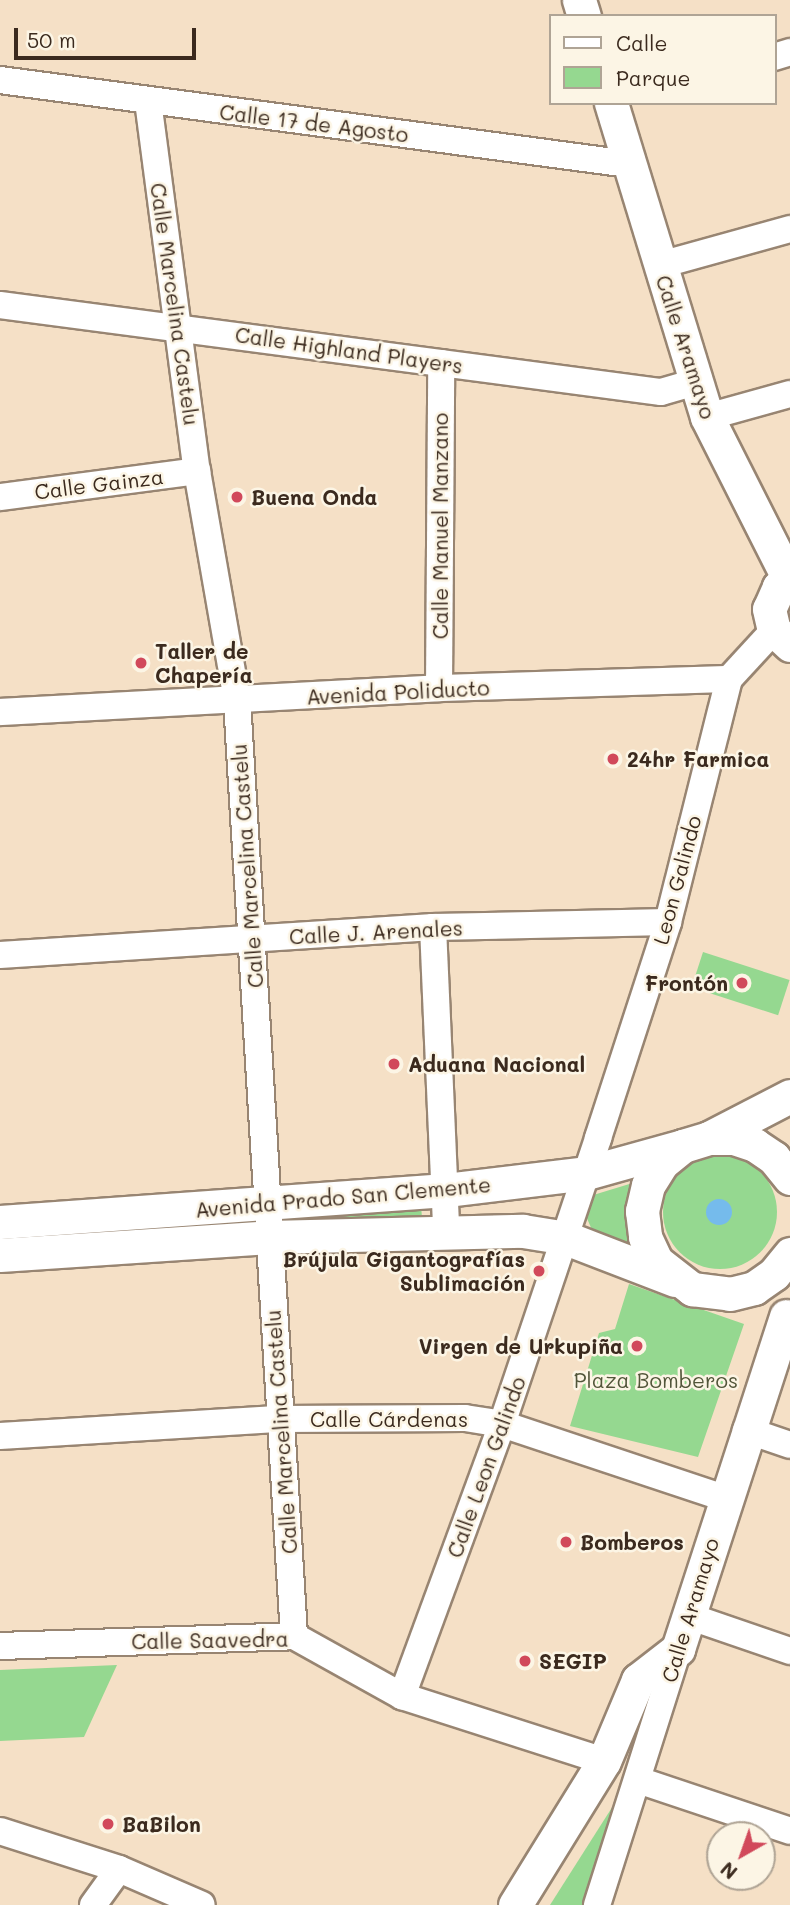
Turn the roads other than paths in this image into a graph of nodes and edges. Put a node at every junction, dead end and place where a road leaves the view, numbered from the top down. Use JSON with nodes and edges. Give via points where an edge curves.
{"nodes":[{"id":1,"x":0,"y":80,"type":"edge"},
{"id":2,"x":148,"y":101,"type":"junction"},
{"id":3,"x":612,"y":105,"type":"edge"},
{"id":4,"x":629,"y":164,"type":"junction"},
{"id":5,"x":790,"y":229,"type":"edge"},
{"id":6,"x":660,"y":265,"type":"junction"},
{"id":7,"x":0,"y":305,"type":"edge"},
{"id":8,"x":177,"y":326,"type":"junction"},
{"id":9,"x":441,"y":363,"type":"junction"},
{"id":10,"x":697,"y":382,"type":"junction"},
{"id":11,"x":790,"y":394,"type":"edge"},
{"id":12,"x":706,"y":417,"type":"junction"},
{"id":13,"x":197,"y":471,"type":"junction"},
{"id":14,"x":0,"y":496,"type":"edge"},
{"id":15,"x":789,"y":579,"type":"edge"},
{"id":16,"x":782,"y":637,"type":"edge"},
{"id":17,"x":729,"y":679,"type":"junction"},
{"id":18,"x":439,"y":688,"type":"junction"},
{"id":19,"x":237,"y":701,"type":"junction"},
{"id":20,"x":0,"y":712,"type":"edge"},
{"id":21,"x":668,"y":922,"type":"junction"},
{"id":22,"x":433,"y":927,"type":"junction"},
{"id":23,"x":253,"y":940,"type":"junction"},
{"id":24,"x":0,"y":955,"type":"edge"},
{"id":25,"x":790,"y":1096,"type":"edge"},
{"id":26,"x":696,"y":1142,"type":"junction"},
{"id":27,"x":586,"y":1173,"type":"junction"},
{"id":28,"x":790,"y":1178,"type":"edge"},
{"id":29,"x":446,"y":1190,"type":"junction"},
{"id":30,"x":265,"y":1204,"type":"junction"},
{"id":31,"x":0,"y":1222,"type":"edge"},
{"id":32,"x":446,"y":1229,"type":"junction"},
{"id":33,"x":268,"y":1237,"type":"junction"},
{"id":34,"x":566,"y":1238,"type":"junction"},
{"id":35,"x":790,"y":1254,"type":"edge"},
{"id":36,"x":0,"y":1255,"type":"edge"},
{"id":37,"x":675,"y":1280,"type":"junction"},
{"id":38,"x":763,"y":1281,"type":"junction"},
{"id":39,"x":788,"y":1317,"type":"edge"},
{"id":40,"x":280,"y":1419,"type":"junction"},
{"id":41,"x":502,"y":1424,"type":"junction"},
{"id":42,"x":746,"y":1430,"type":"junction"},
{"id":43,"x":0,"y":1436,"type":"edge"},
{"id":44,"x":790,"y":1445,"type":"edge"},
{"id":45,"x":724,"y":1498,"type":"junction"},
{"id":46,"x":688,"y":1616,"type":"junction"},
{"id":47,"x":294,"y":1636,"type":"junction"},
{"id":48,"x":0,"y":1646,"type":"edge"},
{"id":49,"x":678,"y":1649,"type":"junction"},
{"id":50,"x":790,"y":1651,"type":"edge"},
{"id":51,"x":402,"y":1696,"type":"junction"},
{"id":52,"x":604,"y":1761,"type":"junction"},
{"id":53,"x":638,"y":1780,"type":"junction"},
{"id":54,"x":0,"y":1831,"type":"edge"},
{"id":55,"x":790,"y":1831,"type":"edge"},
{"id":56,"x":119,"y":1869,"type":"junction"},
{"id":57,"x":93,"y":1905,"type":"edge"},
{"id":58,"x":202,"y":1905,"type":"edge"},
{"id":59,"x":515,"y":1905,"type":"edge"},
{"id":60,"x":597,"y":1905,"type":"edge"}],
"edges":[{"from":1,"to":2,"type":"street","name":"Calle 17 de Agosto"},
{"from":2,"to":4,"type":"street","name":"Calle 17 de Agosto"},
{"from":2,"to":8,"type":"street","name":"Calle Marcelina Castelu"},
{"from":3,"to":4,"type":"main road","name":"Calle Aramayo"},
{"from":4,"to":6,"type":"main road","name":"Calle Aramayo"},
{"from":5,"to":6,"type":"street"},
{"from":6,"to":10,"type":"main road","name":"Calle Aramayo"},
{"from":7,"to":8,"type":"street","name":"Calle Highland Players"},
{"from":8,"to":9,"type":"street","name":"Calle Highland Players"},
{"from":8,"to":13,"type":"street","name":"Calle Marcelina Castelu"},
{"from":9,"to":10,"type":"street","name":"Calle Highland Players","via":[[661,392]]},
{"from":9,"to":18,"type":"street","name":"Calle Manuel Manzano"},
{"from":10,"to":12,"type":"main road","name":"Calle Aramayo"},
{"from":11,"to":12,"type":"street"},
{"from":12,"to":15,"type":"main road","name":"Calle Aramayo"},
{"from":13,"to":14,"type":"street","name":"Calle Gainza"},
{"from":13,"to":19,"type":"street","name":"Calle Marcelina Castelu"},
{"from":15,"to":16,"type":"main road","via":[[772,597]]},
{"from":16,"to":17,"type":"street"},
{"from":17,"to":18,"type":"street","name":"Avenida Poliducto"},
{"from":17,"to":21,"type":"street","name":"Leon Galindo"},
{"from":18,"to":19,"type":"street","name":"Avenida Poliducto"},
{"from":19,"to":20,"type":"street","name":"Avenida Poliducto"},
{"from":19,"to":23,"type":"street","name":"Calle Marcelina Castelu"},
{"from":21,"to":22,"type":"street","name":"Calle J. Arenales"},
{"from":21,"to":27,"type":"street","name":"Leon Galindo"},
{"from":22,"to":23,"type":"street","name":"Calle J. Arenales"},
{"from":22,"to":29,"type":"street"},
{"from":23,"to":24,"type":"street","name":"Calle J. Arenales"},
{"from":23,"to":30,"type":"street","name":"Calle Marcelina Castelu"},
{"from":25,"to":26,"type":"main road"},
{"from":26,"to":27,"type":"main road","name":"Avenida Prado San Clemente"},
{"from":26,"to":28,"type":"main road","via":[[733,1138],[755,1145]]},
{"from":26,"to":37,"type":"main road","via":[[662,1163],[648,1185],[642,1211],[645,1237],[656,1261]]},
{"from":27,"to":29,"type":"main road","name":"Avenida Prado San Clemente"},
{"from":27,"to":34,"type":"street","name":"Leon Galindo"},
{"from":29,"to":30,"type":"main road","name":"Avenida Prado San Clemente"},
{"from":29,"to":32,"type":"street"},
{"from":30,"to":31,"type":"main road","name":"Avenida Prado San Clemente"},
{"from":30,"to":33,"type":"street","name":"Calle Marcelina Castelu"},
{"from":32,"to":33,"type":"main road","name":"Avenida Prado San Clemente"},
{"from":32,"to":34,"type":"main road","name":"Avenida Prado San Clemente","via":[[523,1231]]},
{"from":33,"to":36,"type":"main road","name":"Avenida Prado San Clemente"},
{"from":33,"to":40,"type":"street","name":"Calle Marcelina Castelu"},
{"from":34,"to":37,"type":"main road","name":"Avenida Prado San Clemente"},
{"from":34,"to":41,"type":"street","name":"Calle Leon Galindo"},
{"from":35,"to":38,"type":"main road"},
{"from":37,"to":38,"type":"main road","name":"Avenida Prado San Clemente","via":[[711,1294],[730,1294]]},
{"from":38,"to":39,"type":"main road"},
{"from":39,"to":42,"type":"main road","name":"Calle Aramayo"},
{"from":40,"to":41,"type":"street","name":"Calle Cárdenas","via":[[464,1418]]},
{"from":40,"to":43,"type":"street","name":"Calle Cárdenas"},
{"from":40,"to":47,"type":"street","name":"Calle Marcelina Castelu"},
{"from":41,"to":45,"type":"street","name":"Calle Cárdenas"},
{"from":41,"to":51,"type":"street","name":"Calle Leon Galindo"},
{"from":42,"to":44,"type":"street"},
{"from":42,"to":45,"type":"main road","name":"Calle Aramayo"},
{"from":45,"to":46,"type":"main road","name":"Calle Aramayo"},
{"from":46,"to":49,"type":"main road","name":"Calle Aramayo"},
{"from":46,"to":50,"type":"street"},
{"from":47,"to":48,"type":"street","name":"Calle Saavedra"},
{"from":47,"to":51,"type":"street","name":"Calle Saavedra"},
{"from":49,"to":52,"type":"main road","via":[[638,1680]]},
{"from":49,"to":53,"type":"street","name":"Calle Aramayo"},
{"from":51,"to":52,"type":"street","name":"Calle Saavedra"},
{"from":52,"to":59,"type":"main road"},
{"from":53,"to":55,"type":"street"},
{"from":53,"to":60,"type":"street","name":"Calle Aramayo"},
{"from":54,"to":56,"type":"street"},
{"from":56,"to":57,"type":"street"},
{"from":56,"to":58,"type":"street"}]}
